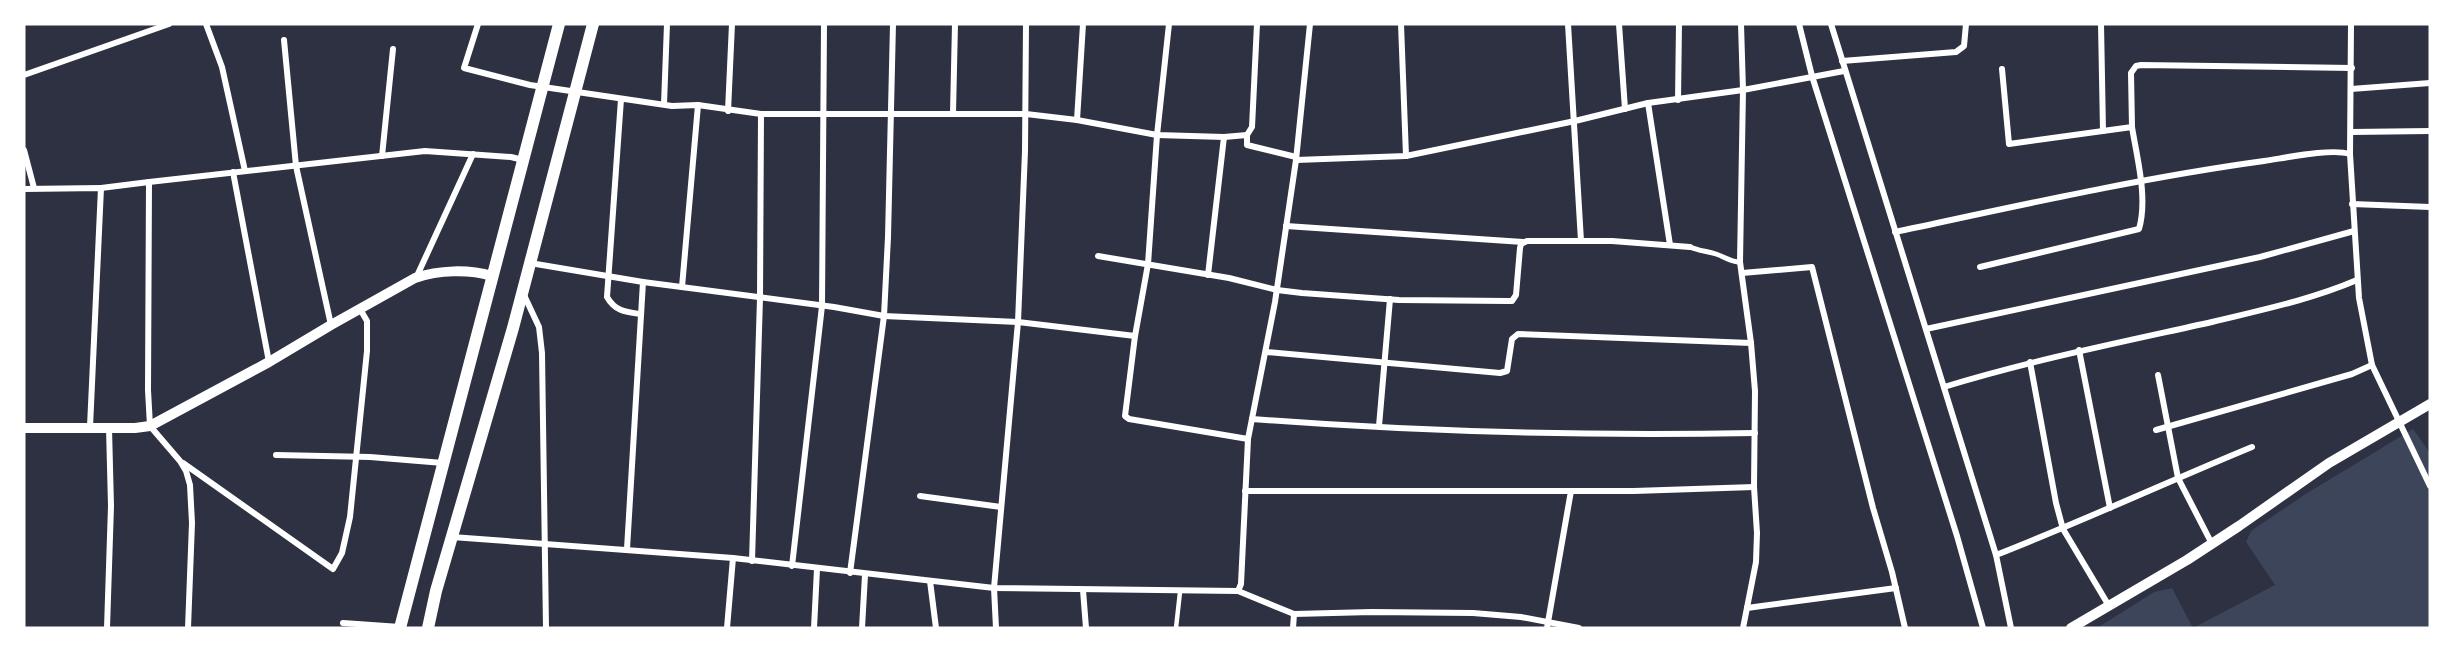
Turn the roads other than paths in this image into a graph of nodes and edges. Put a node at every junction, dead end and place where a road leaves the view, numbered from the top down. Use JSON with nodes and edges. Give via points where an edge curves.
{"nodes":[{"id":1,"x":169,"y":24,"type":"edge"},
{"id":2,"x":206,"y":24,"type":"edge"},
{"id":3,"x":478,"y":24,"type":"edge"},
{"id":4,"x":559,"y":24,"type":"edge"},
{"id":5,"x":592,"y":24,"type":"edge"},
{"id":6,"x":667,"y":24,"type":"edge"},
{"id":7,"x":732,"y":24,"type":"edge"},
{"id":8,"x":824,"y":24,"type":"edge"},
{"id":9,"x":893,"y":24,"type":"edge"},
{"id":10,"x":955,"y":24,"type":"edge"},
{"id":11,"x":1026,"y":24,"type":"edge"},
{"id":12,"x":1083,"y":24,"type":"edge"},
{"id":13,"x":1169,"y":24,"type":"edge"},
{"id":14,"x":1257,"y":24,"type":"edge"},
{"id":15,"x":1310,"y":24,"type":"edge"},
{"id":16,"x":1401,"y":24,"type":"edge"},
{"id":17,"x":1568,"y":24,"type":"edge"},
{"id":18,"x":1619,"y":24,"type":"edge"},
{"id":19,"x":1679,"y":24,"type":"edge"},
{"id":20,"x":1741,"y":24,"type":"edge"},
{"id":21,"x":1799,"y":24,"type":"edge"},
{"id":22,"x":1831,"y":24,"type":"edge"},
{"id":23,"x":1966,"y":24,"type":"edge"},
{"id":24,"x":2101,"y":24,"type":"edge"},
{"id":25,"x":2351,"y":24,"type":"edge"},
{"id":26,"x":284,"y":40,"type":"dead end"},
{"id":27,"x":393,"y":49,"type":"dead end"},
{"id":28,"x":1842,"y":61,"type":"junction"},
{"id":29,"x":2352,"y":68,"type":"junction"},
{"id":30,"x":2002,"y":69,"type":"dead end"},
{"id":31,"x":1844,"y":71,"type":"junction"},
{"id":32,"x":24,"y":75,"type":"edge"},
{"id":33,"x":1812,"y":76,"type":"junction"},
{"id":34,"x":2430,"y":83,"type":"edge"},
{"id":35,"x":543,"y":88,"type":"junction"},
{"id":36,"x":2351,"y":89,"type":"junction"},
{"id":37,"x":575,"y":90,"type":"junction"},
{"id":38,"x":1743,"y":90,"type":"junction"},
{"id":39,"x":621,"y":99,"type":"junction"},
{"id":40,"x":1678,"y":100,"type":"junction"},
{"id":41,"x":1648,"y":103,"type":"junction"},
{"id":42,"x":664,"y":104,"type":"junction"},
{"id":43,"x":698,"y":105,"type":"junction"},
{"id":44,"x":1625,"y":109,"type":"junction"},
{"id":45,"x":728,"y":111,"type":"junction"},
{"id":46,"x":824,"y":112,"type":"junction"},
{"id":47,"x":891,"y":113,"type":"junction"},
{"id":48,"x":953,"y":113,"type":"junction"},
{"id":49,"x":761,"y":114,"type":"junction"},
{"id":50,"x":1026,"y":114,"type":"junction"},
{"id":51,"x":1077,"y":120,"type":"junction"},
{"id":52,"x":1575,"y":122,"type":"junction"},
{"id":53,"x":2132,"y":127,"type":"junction"},
{"id":54,"x":2103,"y":131,"type":"junction"},
{"id":55,"x":2430,"y":131,"type":"edge"},
{"id":56,"x":2351,"y":132,"type":"junction"},
{"id":57,"x":1157,"y":135,"type":"junction"},
{"id":58,"x":1247,"y":135,"type":"junction"},
{"id":59,"x":1224,"y":137,"type":"junction"},
{"id":60,"x":24,"y":150,"type":"edge"},
{"id":61,"x":473,"y":154,"type":"junction"},
{"id":62,"x":2350,"y":154,"type":"junction"},
{"id":63,"x":382,"y":156,"type":"junction"},
{"id":64,"x":1406,"y":156,"type":"junction"},
{"id":65,"x":1296,"y":158,"type":"junction"},
{"id":66,"x":523,"y":160,"type":"junction"},
{"id":67,"x":296,"y":166,"type":"junction"},
{"id":68,"x":245,"y":171,"type":"junction"},
{"id":69,"x":233,"y":172,"type":"junction"},
{"id":70,"x":149,"y":182,"type":"junction"},
{"id":71,"x":2140,"y":182,"type":"junction"},
{"id":72,"x":101,"y":188,"type":"junction"},
{"id":73,"x":24,"y":189,"type":"edge"},
{"id":74,"x":34,"y":189,"type":"junction"},
{"id":75,"x":2352,"y":204,"type":"junction"},
{"id":76,"x":2430,"y":207,"type":"edge"},
{"id":77,"x":1286,"y":226,"type":"junction"},
{"id":78,"x":2354,"y":231,"type":"junction"},
{"id":79,"x":1895,"y":232,"type":"junction"},
{"id":80,"x":1581,"y":241,"type":"junction"},
{"id":81,"x":1523,"y":242,"type":"junction"},
{"id":82,"x":1670,"y":245,"type":"junction"},
{"id":83,"x":1690,"y":248,"type":"joint"},
{"id":84,"x":1098,"y":256,"type":"dead end"},
{"id":85,"x":1740,"y":262,"type":"junction"},
{"id":86,"x":530,"y":263,"type":"junction"},
{"id":87,"x":1148,"y":264,"type":"junction"},
{"id":88,"x":1980,"y":267,"type":"dead end"},
{"id":89,"x":1742,"y":273,"type":"junction"},
{"id":90,"x":1208,"y":275,"type":"junction"},
{"id":91,"x":492,"y":276,"type":"junction"},
{"id":92,"x":607,"y":276,"type":"junction"},
{"id":93,"x":416,"y":278,"type":"junction"},
{"id":94,"x":2357,"y":280,"type":"junction"},
{"id":95,"x":642,"y":282,"type":"junction"},
{"id":96,"x":682,"y":287,"type":"junction"},
{"id":97,"x":1277,"y":290,"type":"junction"},
{"id":98,"x":522,"y":292,"type":"junction"},
{"id":99,"x":760,"y":298,"type":"junction"},
{"id":100,"x":1390,"y":299,"type":"junction"},
{"id":101,"x":822,"y":306,"type":"junction"},
{"id":102,"x":360,"y":309,"type":"junction"},
{"id":103,"x":640,"y":314,"type":"junction"},
{"id":104,"x":884,"y":316,"type":"junction"},
{"id":105,"x":1018,"y":322,"type":"junction"},
{"id":106,"x":331,"y":325,"type":"junction"},
{"id":107,"x":1926,"y":329,"type":"junction"},
{"id":108,"x":1135,"y":336,"type":"junction"},
{"id":109,"x":1751,"y":343,"type":"junction"},
{"id":110,"x":2079,"y":350,"type":"junction"},
{"id":111,"x":1266,"y":352,"type":"junction"},
{"id":112,"x":269,"y":362,"type":"junction"},
{"id":113,"x":2030,"y":362,"type":"junction"},
{"id":114,"x":1384,"y":364,"type":"junction"},
{"id":115,"x":2372,"y":365,"type":"junction"},
{"id":116,"x":2158,"y":375,"type":"dead end"},
{"id":117,"x":1944,"y":387,"type":"junction"},
{"id":118,"x":2430,"y":404,"type":"edge"},
{"id":119,"x":1252,"y":419,"type":"junction"},
{"id":120,"x":2399,"y":423,"type":"junction"},
{"id":121,"x":150,"y":426,"type":"junction"},
{"id":122,"x":1378,"y":426,"type":"junction"},
{"id":123,"x":90,"y":427,"type":"junction"},
{"id":124,"x":2168,"y":427,"type":"junction"},
{"id":125,"x":24,"y":428,"type":"edge"},
{"id":126,"x":109,"y":428,"type":"junction"},
{"id":127,"x":2156,"y":430,"type":"dead end"},
{"id":128,"x":1755,"y":433,"type":"junction"},
{"id":129,"x":1248,"y":439,"type":"junction"},
{"id":130,"x":2252,"y":447,"type":"dead end"},
{"id":131,"x":276,"y":455,"type":"dead end"},
{"id":132,"x":356,"y":456,"type":"junction"},
{"id":133,"x":180,"y":461,"type":"junction"},
{"id":134,"x":443,"y":463,"type":"junction"},
{"id":135,"x":2428,"y":476,"type":"edge"},
{"id":136,"x":2178,"y":478,"type":"junction"},
{"id":137,"x":2430,"y":486,"type":"edge"},
{"id":138,"x":1754,"y":487,"type":"junction"},
{"id":139,"x":1245,"y":491,"type":"junction"},
{"id":140,"x":1571,"y":491,"type":"junction"},
{"id":141,"x":920,"y":496,"type":"dead end"},
{"id":142,"x":1001,"y":507,"type":"junction"},
{"id":143,"x":2110,"y":508,"type":"junction"},
{"id":144,"x":2063,"y":529,"type":"junction"},
{"id":145,"x":452,"y":537,"type":"junction"},
{"id":146,"x":546,"y":543,"type":"junction"},
{"id":147,"x":2212,"y":544,"type":"junction"},
{"id":148,"x":627,"y":549,"type":"junction"},
{"id":149,"x":1996,"y":555,"type":"junction"},
{"id":150,"x":733,"y":558,"type":"junction"},
{"id":151,"x":752,"y":561,"type":"junction"},
{"id":152,"x":792,"y":566,"type":"junction"},
{"id":153,"x":817,"y":569,"type":"junction"},
{"id":154,"x":850,"y":573,"type":"junction"},
{"id":155,"x":865,"y":575,"type":"junction"},
{"id":156,"x":930,"y":581,"type":"junction"},
{"id":157,"x":994,"y":588,"type":"junction"},
{"id":158,"x":1896,"y":588,"type":"junction"},
{"id":159,"x":1083,"y":590,"type":"junction"},
{"id":160,"x":1238,"y":591,"type":"junction"},
{"id":161,"x":1180,"y":592,"type":"junction"},
{"id":162,"x":2109,"y":606,"type":"junction"},
{"id":163,"x":1747,"y":608,"type":"junction"},
{"id":164,"x":1294,"y":614,"type":"junction"},
{"id":165,"x":343,"y":623,"type":"dead end"},
{"id":166,"x":1547,"y":625,"type":"edge"},
{"id":167,"x":400,"y":627,"type":"edge"},
{"id":168,"x":107,"y":628,"type":"edge"},
{"id":169,"x":188,"y":628,"type":"edge"},
{"id":170,"x":428,"y":628,"type":"edge"},
{"id":171,"x":546,"y":628,"type":"edge"},
{"id":172,"x":728,"y":628,"type":"edge"},
{"id":173,"x":814,"y":628,"type":"edge"},
{"id":174,"x":862,"y":628,"type":"edge"},
{"id":175,"x":936,"y":628,"type":"edge"},
{"id":176,"x":996,"y":628,"type":"edge"},
{"id":177,"x":1086,"y":628,"type":"edge"},
{"id":178,"x":1176,"y":628,"type":"edge"},
{"id":179,"x":1293,"y":628,"type":"edge"},
{"id":180,"x":1579,"y":628,"type":"edge"},
{"id":181,"x":1743,"y":628,"type":"edge"},
{"id":182,"x":1905,"y":628,"type":"edge"},
{"id":183,"x":1983,"y":628,"type":"edge"},
{"id":184,"x":2011,"y":628,"type":"edge"},
{"id":185,"x":2071,"y":628,"type":"edge"}],
"edges":[{"from":1,"to":32,"type":"street"},
{"from":2,"to":68,"type":"street","via":[[222,67]]},
{"from":3,"to":35,"type":"street","via":[[464,68]]},
{"from":4,"to":35,"type":"main road"},
{"from":5,"to":37,"type":"main road"},
{"from":6,"to":42,"type":"street"},
{"from":7,"to":45,"type":"street"},
{"from":8,"to":46,"type":"street"},
{"from":9,"to":47,"type":"street"},
{"from":10,"to":48,"type":"street"},
{"from":11,"to":50,"type":"street"},
{"from":12,"to":51,"type":"street"},
{"from":13,"to":57,"type":"street"},
{"from":14,"to":58,"type":"street","via":[[1252,127]]},
{"from":15,"to":65,"type":"street"},
{"from":16,"to":64,"type":"street"},
{"from":17,"to":52,"type":"street"},
{"from":18,"to":44,"type":"street"},
{"from":19,"to":40,"type":"street"},
{"from":20,"to":38,"type":"street"},
{"from":21,"to":33,"type":"street"},
{"from":22,"to":28,"type":"street"},
{"from":23,"to":28,"type":"street","via":[[1964,45],[1956,52]]},
{"from":24,"to":54,"type":"street"},
{"from":25,"to":29,"type":"street"},
{"from":26,"to":67,"type":"street"},
{"from":27,"to":63,"type":"street"},
{"from":28,"to":31,"type":"street"},
{"from":29,"to":36,"type":"street"},
{"from":29,"to":53,"type":"street","via":[[2136,66],[2131,73]]},
{"from":30,"to":54,"type":"street","via":[[2009,144]]},
{"from":31,"to":33,"type":"street"},
{"from":31,"to":79,"type":"street"},
{"from":33,"to":38,"type":"street"},
{"from":33,"to":183,"type":"street"},
{"from":34,"to":36,"type":"street"},
{"from":35,"to":37,"type":"street"},
{"from":35,"to":66,"type":"main road"},
{"from":36,"to":56,"type":"street"},
{"from":37,"to":39,"type":"street"},
{"from":37,"to":86,"type":"main road"},
{"from":38,"to":40,"type":"street"},
{"from":38,"to":85,"type":"street"},
{"from":39,"to":42,"type":"street"},
{"from":39,"to":92,"type":"street"},
{"from":40,"to":41,"type":"street"},
{"from":41,"to":44,"type":"street"},
{"from":41,"to":82,"type":"street"},
{"from":42,"to":43,"type":"street"},
{"from":43,"to":45,"type":"street"},
{"from":43,"to":96,"type":"street"},
{"from":44,"to":52,"type":"street"},
{"from":45,"to":49,"type":"street"},
{"from":46,"to":47,"type":"street"},
{"from":46,"to":49,"type":"street"},
{"from":46,"to":101,"type":"street"},
{"from":47,"to":48,"type":"street"},
{"from":47,"to":104,"type":"street"},
{"from":48,"to":50,"type":"street"},
{"from":49,"to":99,"type":"street"},
{"from":50,"to":51,"type":"street"},
{"from":50,"to":105,"type":"street"},
{"from":51,"to":57,"type":"street"},
{"from":52,"to":64,"type":"street"},
{"from":52,"to":80,"type":"street"},
{"from":53,"to":54,"type":"street"},
{"from":53,"to":71,"type":"street"},
{"from":55,"to":56,"type":"street"},
{"from":56,"to":62,"type":"street"},
{"from":57,"to":59,"type":"street"},
{"from":57,"to":87,"type":"street"},
{"from":58,"to":59,"type":"street"},
{"from":58,"to":65,"type":"street","via":[[1247,145]]},
{"from":59,"to":90,"type":"street"},
{"from":60,"to":74,"type":"street"},
{"from":61,"to":63,"type":"street","via":[[425,151]]},
{"from":61,"to":66,"type":"street"},
{"from":61,"to":93,"type":"street"},
{"from":62,"to":71,"type":"street","via":[[2302,155]]},
{"from":62,"to":75,"type":"street"},
{"from":63,"to":67,"type":"street"},
{"from":64,"to":65,"type":"street"},
{"from":65,"to":77,"type":"street"},
{"from":66,"to":91,"type":"main road"},
{"from":67,"to":68,"type":"street"},
{"from":67,"to":106,"type":"street"},
{"from":68,"to":69,"type":"street"},
{"from":69,"to":70,"type":"street"},
{"from":69,"to":112,"type":"street"},
{"from":70,"to":72,"type":"street"},
{"from":70,"to":121,"type":"street"},
{"from":71,"to":79,"type":"street"},
{"from":71,"to":88,"type":"street","via":[[2143,218],[2139,229]]},
{"from":72,"to":74,"type":"street"},
{"from":72,"to":123,"type":"street"},
{"from":73,"to":74,"type":"street"},
{"from":75,"to":76,"type":"street"},
{"from":75,"to":78,"type":"street"},
{"from":77,"to":81,"type":"street"},
{"from":77,"to":97,"type":"street"},
{"from":78,"to":94,"type":"street"},
{"from":78,"to":107,"type":"street","via":[[2260,257]]},
{"from":79,"to":107,"type":"street"},
{"from":80,"to":81,"type":"street"},
{"from":80,"to":82,"type":"street"},
{"from":81,"to":100,"type":"street","via":[[1512,301]]},
{"from":82,"to":83,"type":"street"},
{"from":83,"to":85,"type":"street"},
{"from":84,"to":87,"type":"street"},
{"from":85,"to":89,"type":"street"},
{"from":86,"to":92,"type":"street"},
{"from":86,"to":98,"type":"main road"},
{"from":87,"to":90,"type":"street"},
{"from":87,"to":108,"type":"street"},
{"from":89,"to":109,"type":"street"},
{"from":89,"to":158,"type":"street","via":[[1812,267]]},
{"from":90,"to":97,"type":"street"},
{"from":91,"to":93,"type":"street","via":[[444,271]]},
{"from":91,"to":134,"type":"main road"},
{"from":92,"to":95,"type":"street"},
{"from":92,"to":103,"type":"street","via":[[611,305]]},
{"from":93,"to":102,"type":"street"},
{"from":94,"to":110,"type":"street","via":[[2311,298]]},
{"from":94,"to":115,"type":"street"},
{"from":95,"to":96,"type":"street"},
{"from":95,"to":103,"type":"street"},
{"from":96,"to":99,"type":"street"},
{"from":97,"to":100,"type":"street"},
{"from":97,"to":111,"type":"street"},
{"from":98,"to":145,"type":"main road"},
{"from":98,"to":146,"type":"street","via":[[539,327],[542,353]]},
{"from":99,"to":101,"type":"street"},
{"from":99,"to":151,"type":"street"},
{"from":100,"to":114,"type":"street"},
{"from":101,"to":104,"type":"street"},
{"from":101,"to":152,"type":"street"},
{"from":102,"to":106,"type":"street"},
{"from":102,"to":132,"type":"street","via":[[369,335]]},
{"from":103,"to":148,"type":"street"},
{"from":104,"to":105,"type":"street"},
{"from":104,"to":154,"type":"street"},
{"from":105,"to":108,"type":"street"},
{"from":105,"to":142,"type":"street"},
{"from":106,"to":112,"type":"street"},
{"from":107,"to":117,"type":"street"},
{"from":108,"to":129,"type":"street","via":[[1125,416]]},
{"from":109,"to":114,"type":"street","via":[[1518,334],[1512,339],[1507,371],[1500,374]]},
{"from":109,"to":128,"type":"street"},
{"from":110,"to":113,"type":"street"},
{"from":110,"to":143,"type":"street"},
{"from":111,"to":114,"type":"street"},
{"from":111,"to":119,"type":"street"},
{"from":112,"to":121,"type":"street"},
{"from":113,"to":117,"type":"street"},
{"from":113,"to":144,"type":"street"},
{"from":114,"to":122,"type":"street"},
{"from":115,"to":120,"type":"street"},
{"from":115,"to":124,"type":"street","via":[[2352,375]]},
{"from":116,"to":124,"type":"street"},
{"from":117,"to":149,"type":"street"},
{"from":118,"to":120,"type":"street"},
{"from":119,"to":122,"type":"street"},
{"from":119,"to":129,"type":"street"},
{"from":120,"to":135,"type":"street"},
{"from":120,"to":147,"type":"street","via":[[2329,463]]},
{"from":121,"to":126,"type":"street"},
{"from":121,"to":133,"type":"street"},
{"from":122,"to":128,"type":"street","via":[[1606,435]]},
{"from":123,"to":125,"type":"street"},
{"from":123,"to":126,"type":"street"},
{"from":124,"to":127,"type":"street"},
{"from":124,"to":136,"type":"street"},
{"from":126,"to":168,"type":"street"},
{"from":128,"to":138,"type":"street"},
{"from":129,"to":139,"type":"street"},
{"from":130,"to":136,"type":"street"},
{"from":131,"to":132,"type":"street"},
{"from":132,"to":133,"type":"street","via":[[350,518],[342,553],[333,569]]},
{"from":132,"to":134,"type":"street"},
{"from":133,"to":169,"type":"street","via":[[190,485],[192,506]]},
{"from":134,"to":167,"type":"main road"},
{"from":135,"to":137,"type":"street"},
{"from":136,"to":143,"type":"street"},
{"from":136,"to":147,"type":"street"},
{"from":138,"to":140,"type":"street"},
{"from":138,"to":163,"type":"street","via":[[1756,552]]},
{"from":139,"to":140,"type":"street"},
{"from":139,"to":160,"type":"street"},
{"from":140,"to":166,"type":"street"},
{"from":141,"to":142,"type":"street"},
{"from":142,"to":157,"type":"street"},
{"from":143,"to":144,"type":"street"},
{"from":144,"to":149,"type":"street"},
{"from":144,"to":162,"type":"street"},
{"from":145,"to":146,"type":"street"},
{"from":145,"to":170,"type":"main road"},
{"from":146,"to":148,"type":"street"},
{"from":146,"to":171,"type":"street"},
{"from":147,"to":162,"type":"street"},
{"from":148,"to":150,"type":"street"},
{"from":149,"to":184,"type":"street"},
{"from":150,"to":151,"type":"street"},
{"from":150,"to":172,"type":"street"},
{"from":151,"to":152,"type":"street"},
{"from":152,"to":153,"type":"street"},
{"from":153,"to":154,"type":"street"},
{"from":153,"to":173,"type":"street"},
{"from":154,"to":155,"type":"street"},
{"from":155,"to":156,"type":"street"},
{"from":155,"to":174,"type":"street"},
{"from":156,"to":157,"type":"street"},
{"from":156,"to":175,"type":"street"},
{"from":157,"to":159,"type":"street"},
{"from":157,"to":176,"type":"street"},
{"from":158,"to":163,"type":"street"},
{"from":158,"to":182,"type":"street"},
{"from":159,"to":161,"type":"street"},
{"from":159,"to":177,"type":"street"},
{"from":160,"to":161,"type":"street"},
{"from":160,"to":164,"type":"street"},
{"from":161,"to":178,"type":"lane"},
{"from":162,"to":185,"type":"street"},
{"from":163,"to":181,"type":"street"},
{"from":164,"to":166,"type":"street","via":[[1418,612],[1521,617]]},
{"from":164,"to":179,"type":"street"},
{"from":165,"to":167,"type":"street"},
{"from":166,"to":180,"type":"street"}]}
